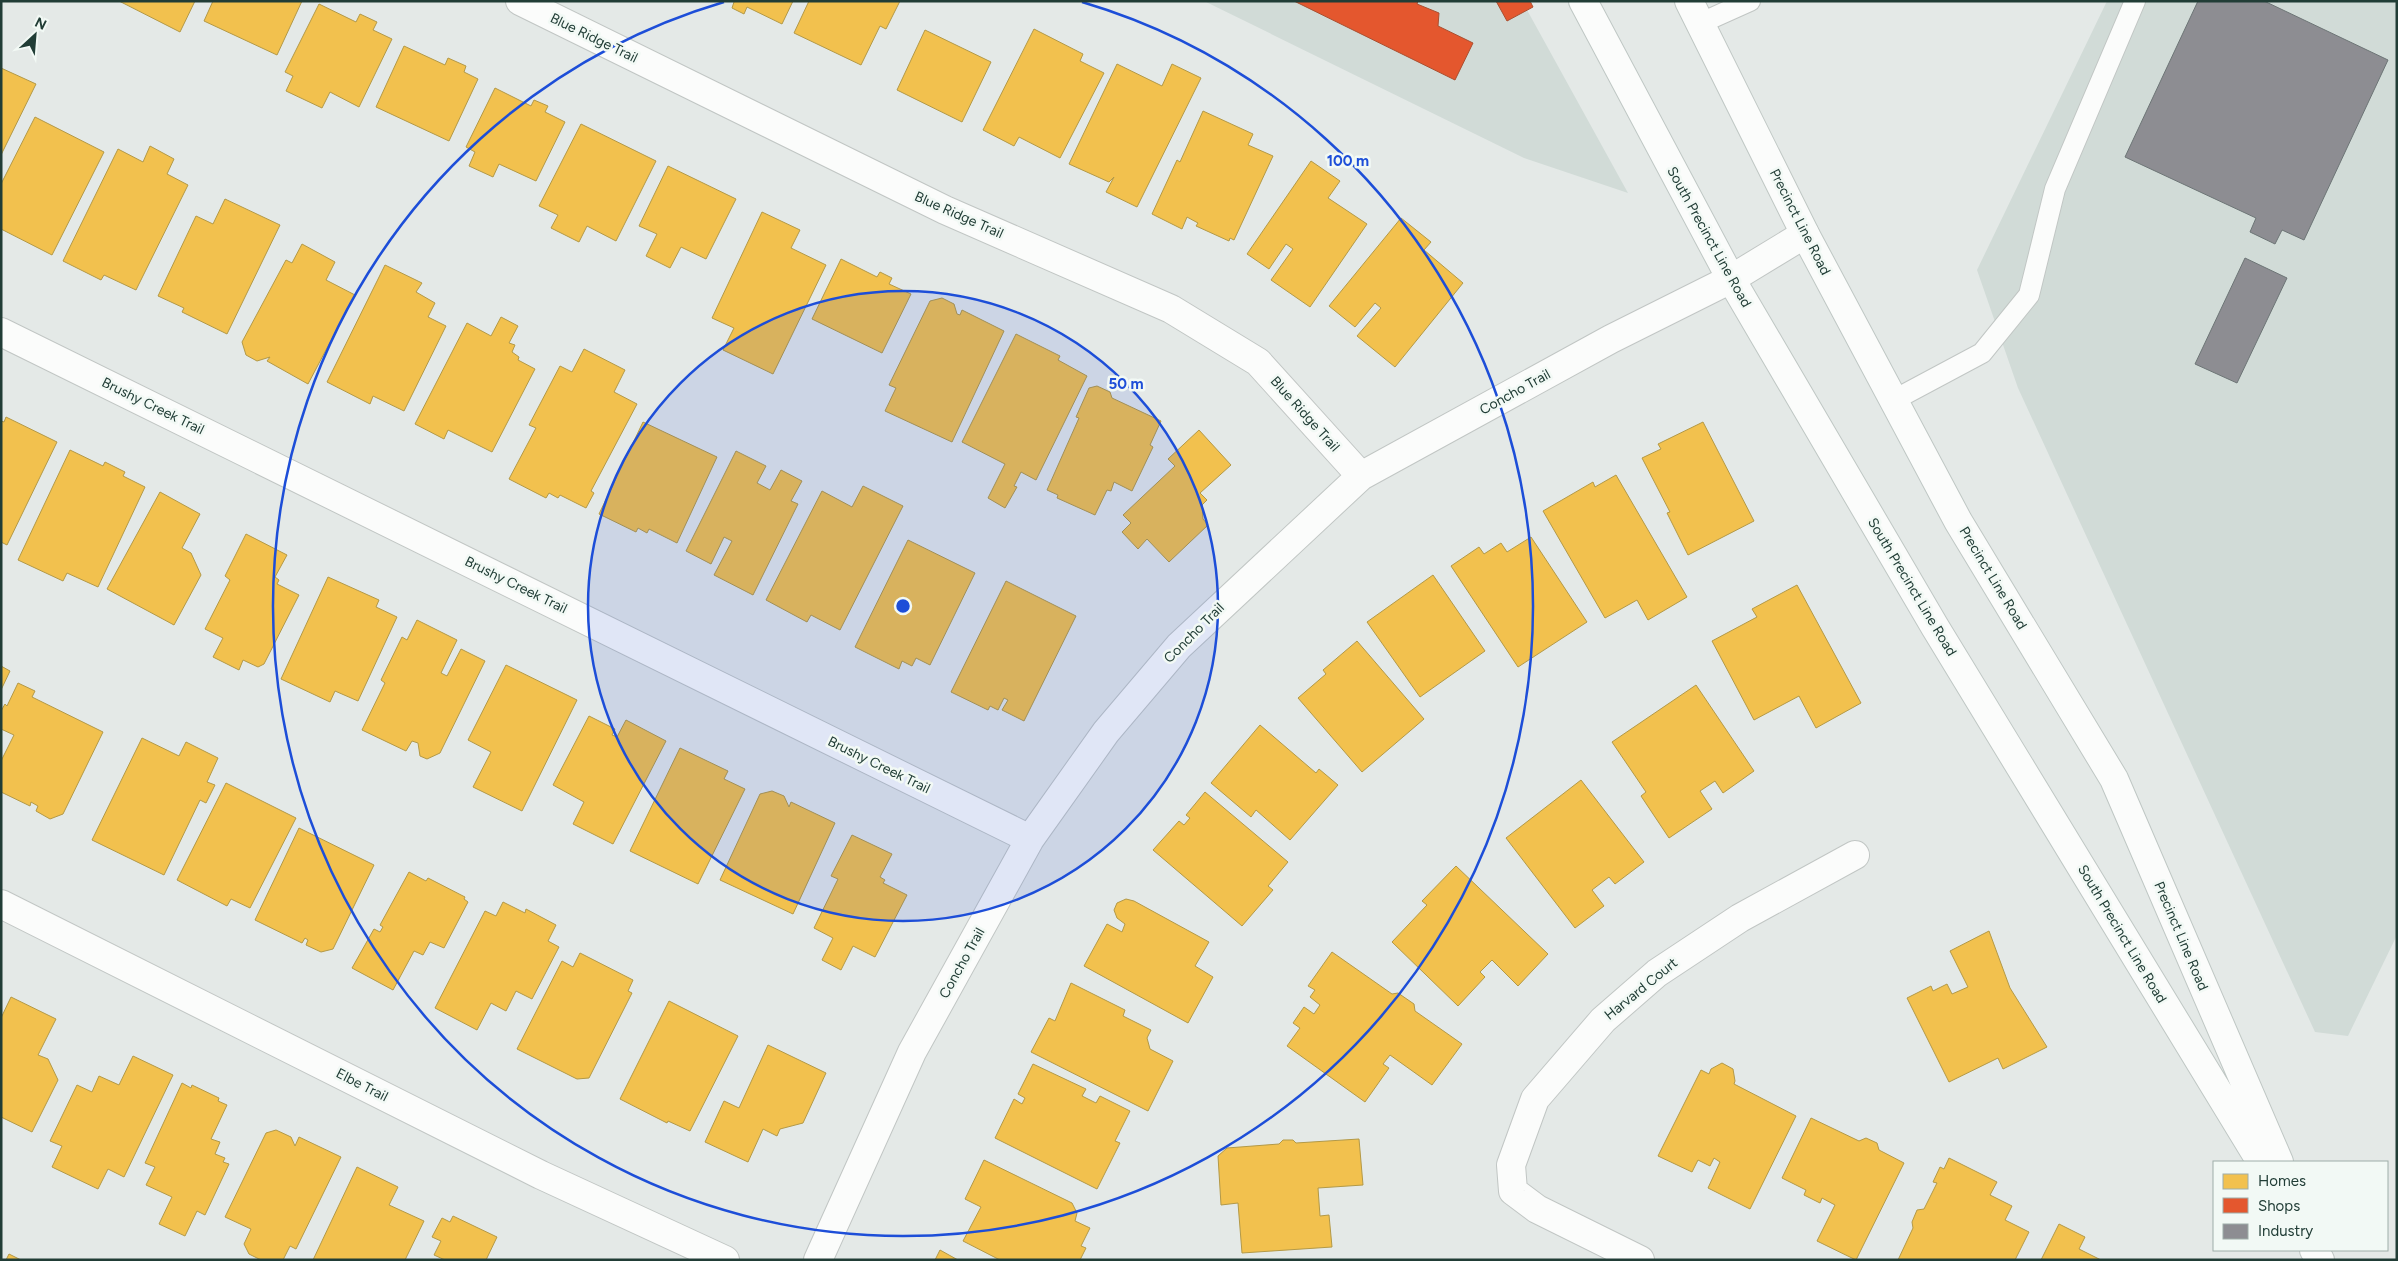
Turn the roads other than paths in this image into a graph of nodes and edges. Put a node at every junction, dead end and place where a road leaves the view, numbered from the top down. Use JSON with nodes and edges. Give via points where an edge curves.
{"nodes":[{"id":1,"x":520,"y":1,"type":"edge"},
{"id":2,"x":1582,"y":1,"type":"edge"},
{"id":3,"x":1750,"y":1,"type":"edge"},
{"id":4,"x":2135,"y":1,"type":"edge"},
{"id":5,"x":1695,"y":12,"type":"edge"},
{"id":6,"x":1805,"y":234,"type":"junction"},
{"id":7,"x":1730,"y":279,"type":"junction"},
{"id":8,"x":1,"y":332,"type":"edge"},
{"id":9,"x":1894,"y":400,"type":"junction"},
{"id":10,"x":1361,"y":476,"type":"junction"},
{"id":11,"x":1030,"y":839,"type":"junction"},
{"id":12,"x":1855,"y":855,"type":"dead end"},
{"id":13,"x":1,"y":904,"type":"edge"},
{"id":14,"x":2260,"y":1161,"type":"edge"},
{"id":15,"x":2279,"y":1161,"type":"edge"},
{"id":16,"x":725,"y":1260,"type":"edge"},
{"id":17,"x":818,"y":1260,"type":"edge"},
{"id":18,"x":1640,"y":1260,"type":"edge"}],
"edges":[{"from":1,"to":10,"type":"street","name":"Blue Ridge Trail","via":[[945,210],[1172,308],[1258,362]]},
{"from":2,"to":7,"type":"street","name":"South Precinct Line Road"},
{"from":3,"to":5,"type":"lane"},
{"from":4,"to":9,"type":"lane","via":[[2055,189],[2029,295],[1982,353]]},
{"from":5,"to":6,"type":"street","name":"Precinct Line Road"},
{"from":6,"to":7,"type":"street","name":"Concho Trail"},
{"from":6,"to":9,"type":"street","name":"Precinct Line Road"},
{"from":7,"to":10,"type":"street","name":"Concho Trail","via":[[1611,339]]},
{"from":7,"to":14,"type":"street","name":"South Precinct Line Road","via":[[1935,628]]},
{"from":8,"to":11,"type":"street","name":"Brushy Creek Trail"},
{"from":9,"to":15,"type":"street","name":"Precinct Line Road","via":[[1958,521],[2114,779]]},
{"from":10,"to":11,"type":"street","name":"Concho Trail","via":[[1179,646],[1106,732]]},
{"from":11,"to":17,"type":"street","name":"Concho Trail","via":[[912,1052]]},
{"from":12,"to":18,"type":"street","name":"Harvard Court","via":[[1740,918],[1657,973],[1603,1020],[1535,1099],[1511,1164],[1513,1191],[1537,1209]]},
{"from":13,"to":16,"type":"street","name":"Elbe Trail","via":[[542,1175]]}]}
